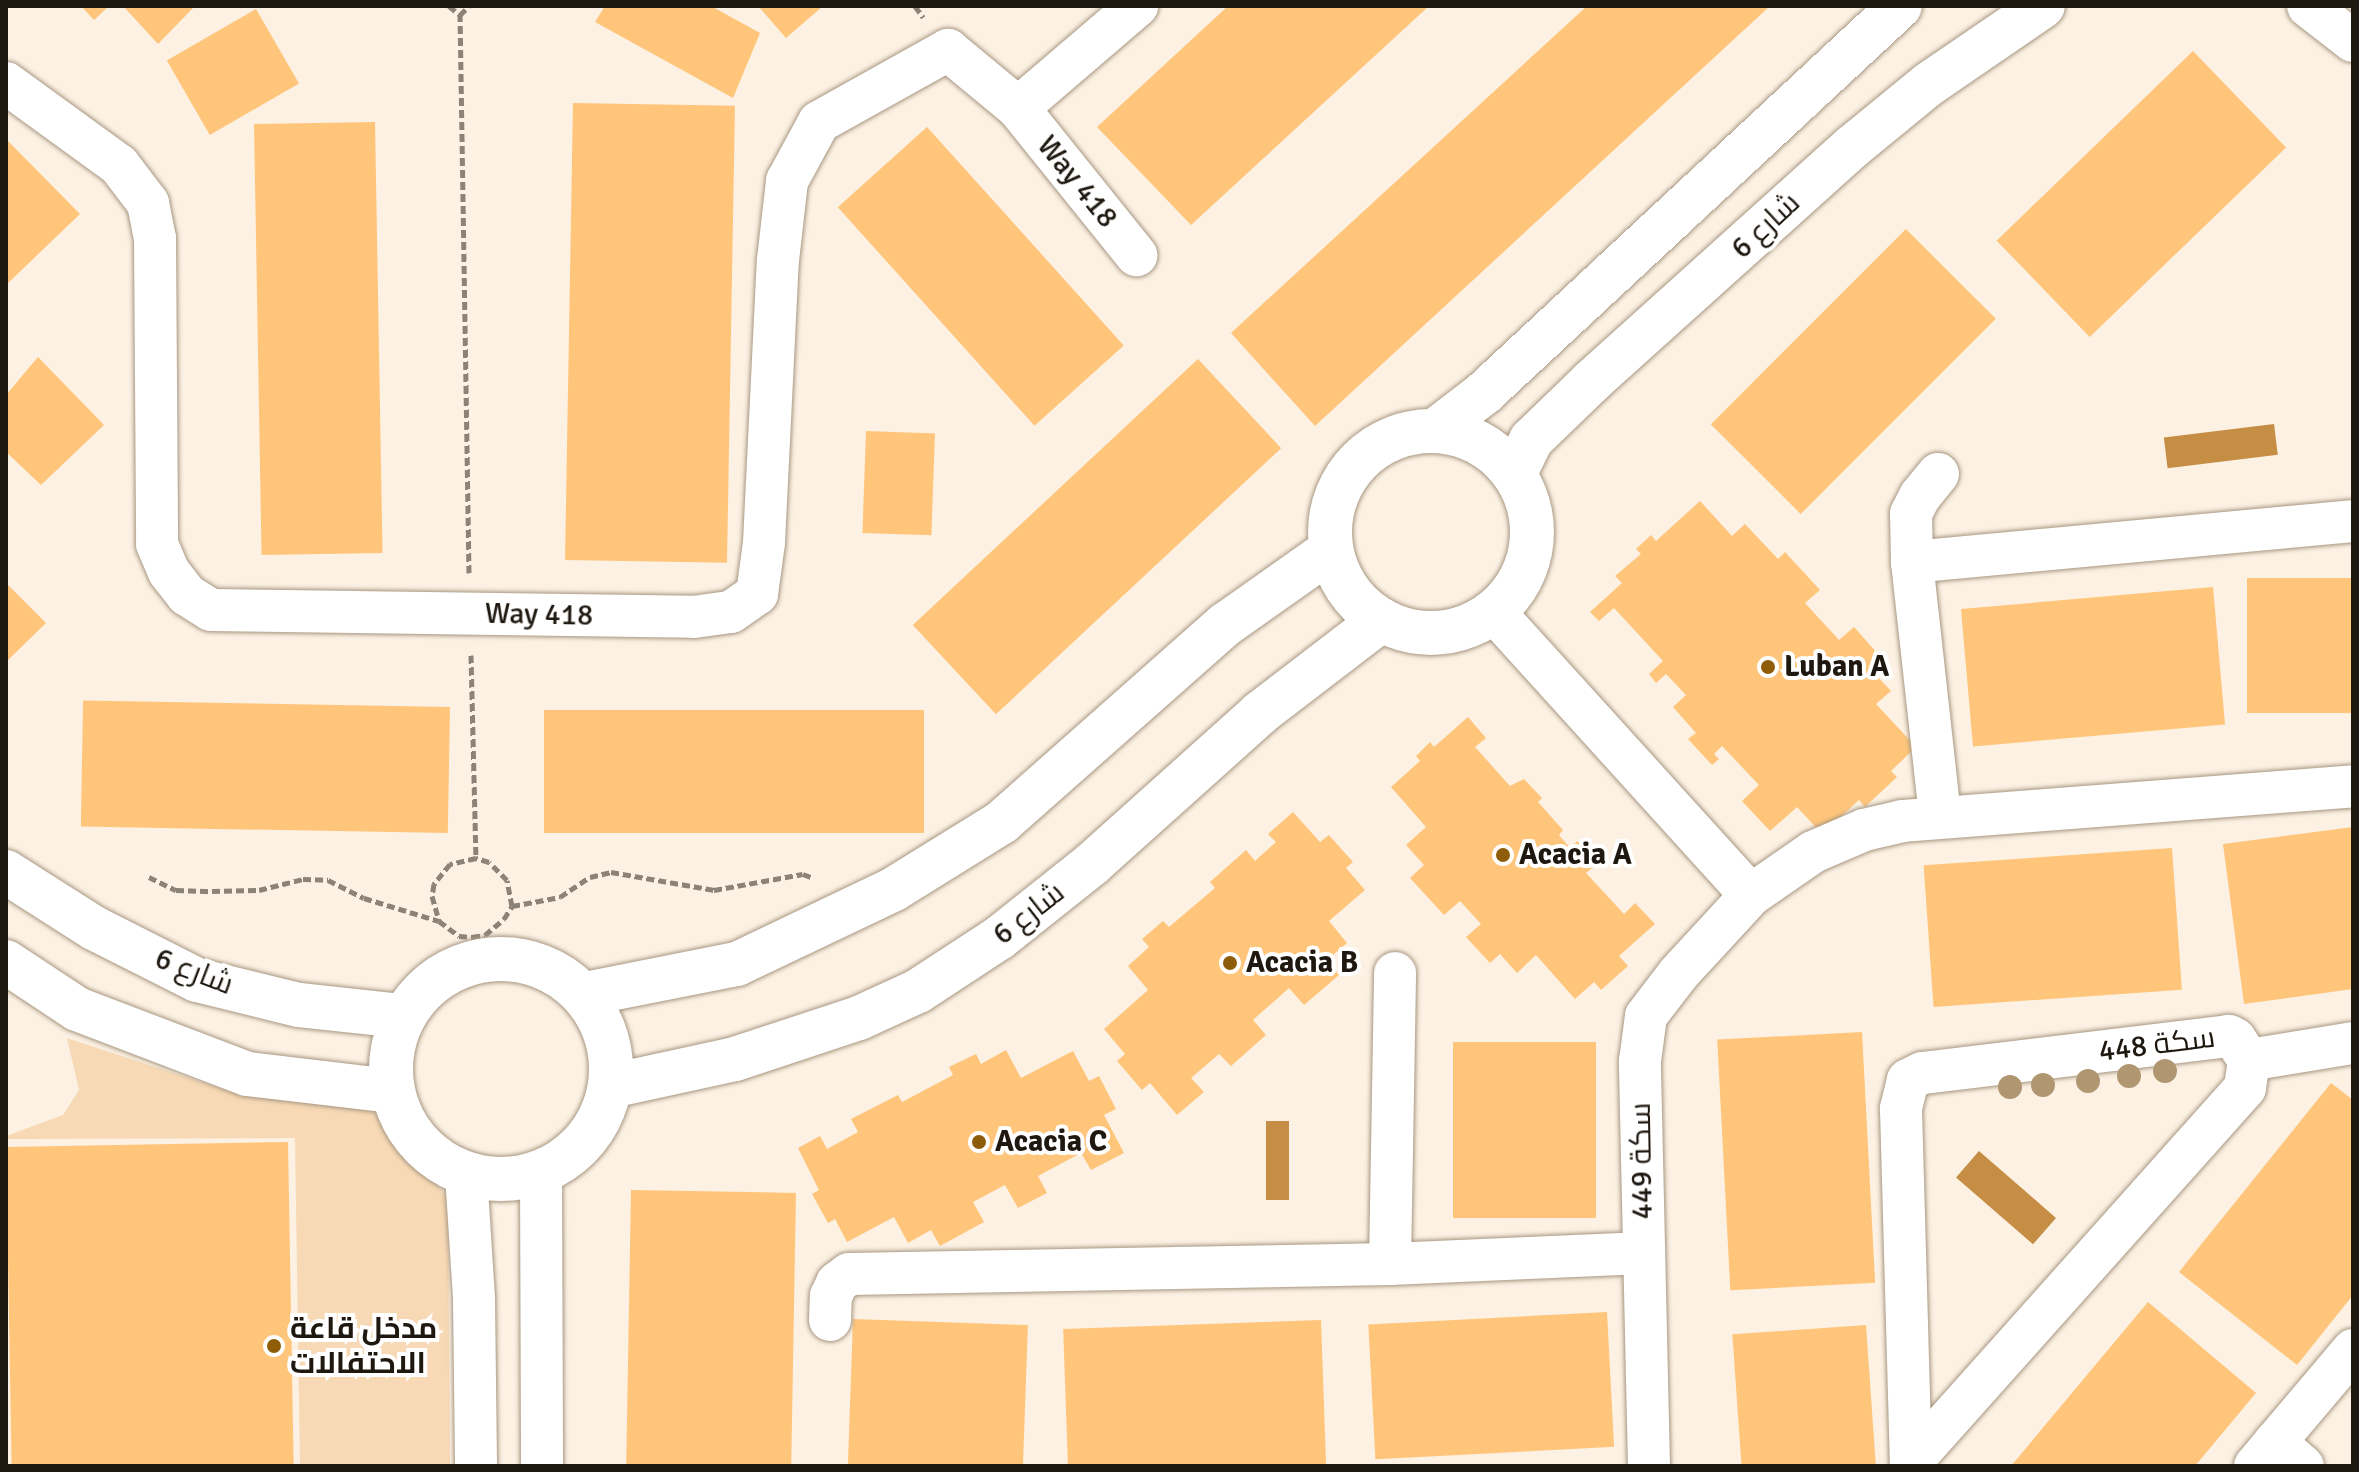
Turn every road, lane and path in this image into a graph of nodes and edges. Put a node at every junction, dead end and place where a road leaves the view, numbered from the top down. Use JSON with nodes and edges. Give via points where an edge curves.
{"nodes":[{"id":1,"x":449,"y":6,"type":"edge"},
{"id":2,"x":469,"y":6,"type":"edge"},
{"id":3,"x":1137,"y":6,"type":"edge"},
{"id":4,"x":1900,"y":6,"type":"edge"},
{"id":5,"x":2043,"y":6,"type":"edge"},
{"id":6,"x":2308,"y":6,"type":"edge"},
{"id":7,"x":460,"y":15,"type":"junction"},
{"id":8,"x":2353,"y":41,"type":"edge"},
{"id":9,"x":6,"y":83,"type":"edge"},
{"id":10,"x":1018,"y":108,"type":"junction"},
{"id":11,"x":1136,"y":255,"type":"dead end"},
{"id":12,"x":1436,"y":430,"type":"junction"},
{"id":13,"x":1515,"y":473,"type":"junction"},
{"id":14,"x":1938,"y":474,"type":"dead end"},
{"id":15,"x":2353,"y":521,"type":"edge"},
{"id":16,"x":1331,"y":550,"type":"junction"},
{"id":17,"x":1912,"y":562,"type":"junction"},
{"id":18,"x":1494,"y":612,"type":"junction"},
{"id":19,"x":470,"y":614,"type":"junction"},
{"id":20,"x":1380,"y":621,"type":"junction"},
{"id":21,"x":2353,"y":786,"type":"edge"},
{"id":22,"x":1940,"y":817,"type":"junction"},
{"id":23,"x":476,"y":858,"type":"junction"},
{"id":24,"x":9,"y":875,"type":"edge"},
{"id":25,"x":149,"y":877,"type":"dead end"},
{"id":26,"x":1751,"y":895,"type":"junction"},
{"id":27,"x":512,"y":906,"type":"junction"},
{"id":28,"x":439,"y":921,"type":"junction"},
{"id":29,"x":825,"y":922,"type":"junction"},
{"id":30,"x":6,"y":962,"type":"edge"},
{"id":31,"x":1395,"y":973,"type":"dead end"},
{"id":32,"x":585,"y":994,"type":"junction"},
{"id":33,"x":402,"y":1016,"type":"junction"},
{"id":34,"x":2353,"y":1043,"type":"edge"},
{"id":35,"x":2249,"y":1060,"type":"junction"},
{"id":36,"x":611,"y":1086,"type":"junction"},
{"id":37,"x":391,"y":1091,"type":"junction"},
{"id":38,"x":541,"y":1172,"type":"junction"},
{"id":39,"x":466,"y":1174,"type":"junction"},
{"id":40,"x":1644,"y":1253,"type":"junction"},
{"id":41,"x":1390,"y":1264,"type":"junction"},
{"id":42,"x":830,"y":1320,"type":"dead end"},
{"id":43,"x":2353,"y":1350,"type":"edge"},
{"id":44,"x":2278,"y":1458,"type":"edge"},
{"id":45,"x":1911,"y":1464,"type":"edge"},
{"id":46,"x":476,"y":1466,"type":"edge"},
{"id":47,"x":542,"y":1466,"type":"edge"},
{"id":48,"x":1649,"y":1466,"type":"edge"}],
"edges":[{"from":1,"to":7,"type":"path"},
{"from":2,"to":7,"type":"path"},
{"from":3,"to":10,"type":"street","name":"Way 418"},
{"from":4,"to":12,"type":"street","via":[[1484,393]]},
{"from":5,"to":13,"type":"street","name":"شارع 6","via":[[1929,84],[1852,147],[1541,430]]},
{"from":6,"to":8,"type":"street"},
{"from":7,"to":19,"type":"path"},
{"from":9,"to":19,"type":"street","name":"Way 418","via":[[119,165],[148,203],[155,238],[157,544],[187,595],[211,610],[237,612]]},
{"from":10,"to":11,"type":"street","name":"Way 418"},
{"from":10,"to":19,"type":"street","name":"Way 418","via":[[948,50],[819,122],[787,181],[757,594],[731,612],[694,617]]},
{"from":12,"to":13,"type":"street","via":[[1466,436],[1493,451]]},
{"from":12,"to":16,"type":"street","via":[[1405,434],[1377,446],[1354,466],[1330,519]]},
{"from":13,"to":18,"type":"street","via":[[1528,501],[1533,531],[1528,562],[1515,590]]},
{"from":14,"to":17,"type":"street","via":[[1911,514]]},
{"from":15,"to":17,"type":"street"},
{"from":16,"to":20,"type":"street","via":[[1340,578]]},
{"from":16,"to":29,"type":"street","via":[[1226,624],[1002,822],[894,889]]},
{"from":17,"to":22,"type":"street"},
{"from":18,"to":20,"type":"street","via":[[1468,627],[1438,633],[1409,632]]},
{"from":18,"to":26,"type":"street"},
{"from":19,"to":23,"type":"path"},
{"from":20,"to":36,"type":"street","name":"شارع 6","via":[[1260,713],[1092,864],[999,938],[918,991],[859,1018],[735,1059]]},
{"from":21,"to":22,"type":"street","name":"سكة 449"},
{"from":22,"to":26,"type":"street","name":"سكة 449","via":[[1864,830],[1813,852]]},
{"from":23,"to":27,"type":"path","via":[[507,880]]},
{"from":23,"to":28,"type":"path","via":[[450,864],[441,872],[432,896]]},
{"from":24,"to":33,"type":"street","name":"شارع 6","via":[[94,928],[197,980],[299,1005]]},
{"from":25,"to":28,"type":"path","via":[[176,890],[212,891],[328,880],[364,898]]},
{"from":26,"to":40,"type":"street","name":"سكة 449","via":[[1646,1016],[1640,1061]]},
{"from":27,"to":28,"type":"path","via":[[485,935],[459,936]]},
{"from":27,"to":29,"type":"path","via":[[560,897],[590,877],[611,872],[714,890],[803,874],[813,878]]},
{"from":29,"to":32,"type":"street","via":[[737,964]]},
{"from":30,"to":37,"type":"street","via":[[77,1009],[247,1074]]},
{"from":31,"to":41,"type":"street"},
{"from":32,"to":33,"type":"street","via":[[531,962],[500,957],[442,974]]},
{"from":32,"to":36,"type":"street","via":[[608,1043]]},
{"from":33,"to":37,"type":"street","via":[[390,1052]]},
{"from":34,"to":35,"type":"street"},
{"from":35,"to":45,"type":"street","name":"سكة 448","via":[[2245,1088]]},
{"from":35,"to":45,"type":"street","name":"سكة 448","via":[[2229,1036],[1922,1073],[1908,1080],[1901,1109]]},
{"from":36,"to":38,"type":"street","via":[[598,1122],[574,1152]]},
{"from":37,"to":39,"type":"street","via":[[405,1127],[431,1156]]},
{"from":38,"to":39,"type":"street","via":[[503,1180]]},
{"from":38,"to":47,"type":"street"},
{"from":39,"to":46,"type":"street"},
{"from":40,"to":41,"type":"street"},
{"from":40,"to":48,"type":"street","name":"سكة 449"},
{"from":41,"to":42,"type":"street","via":[[849,1274],[831,1296]]},
{"from":43,"to":44,"type":"street"}]}
